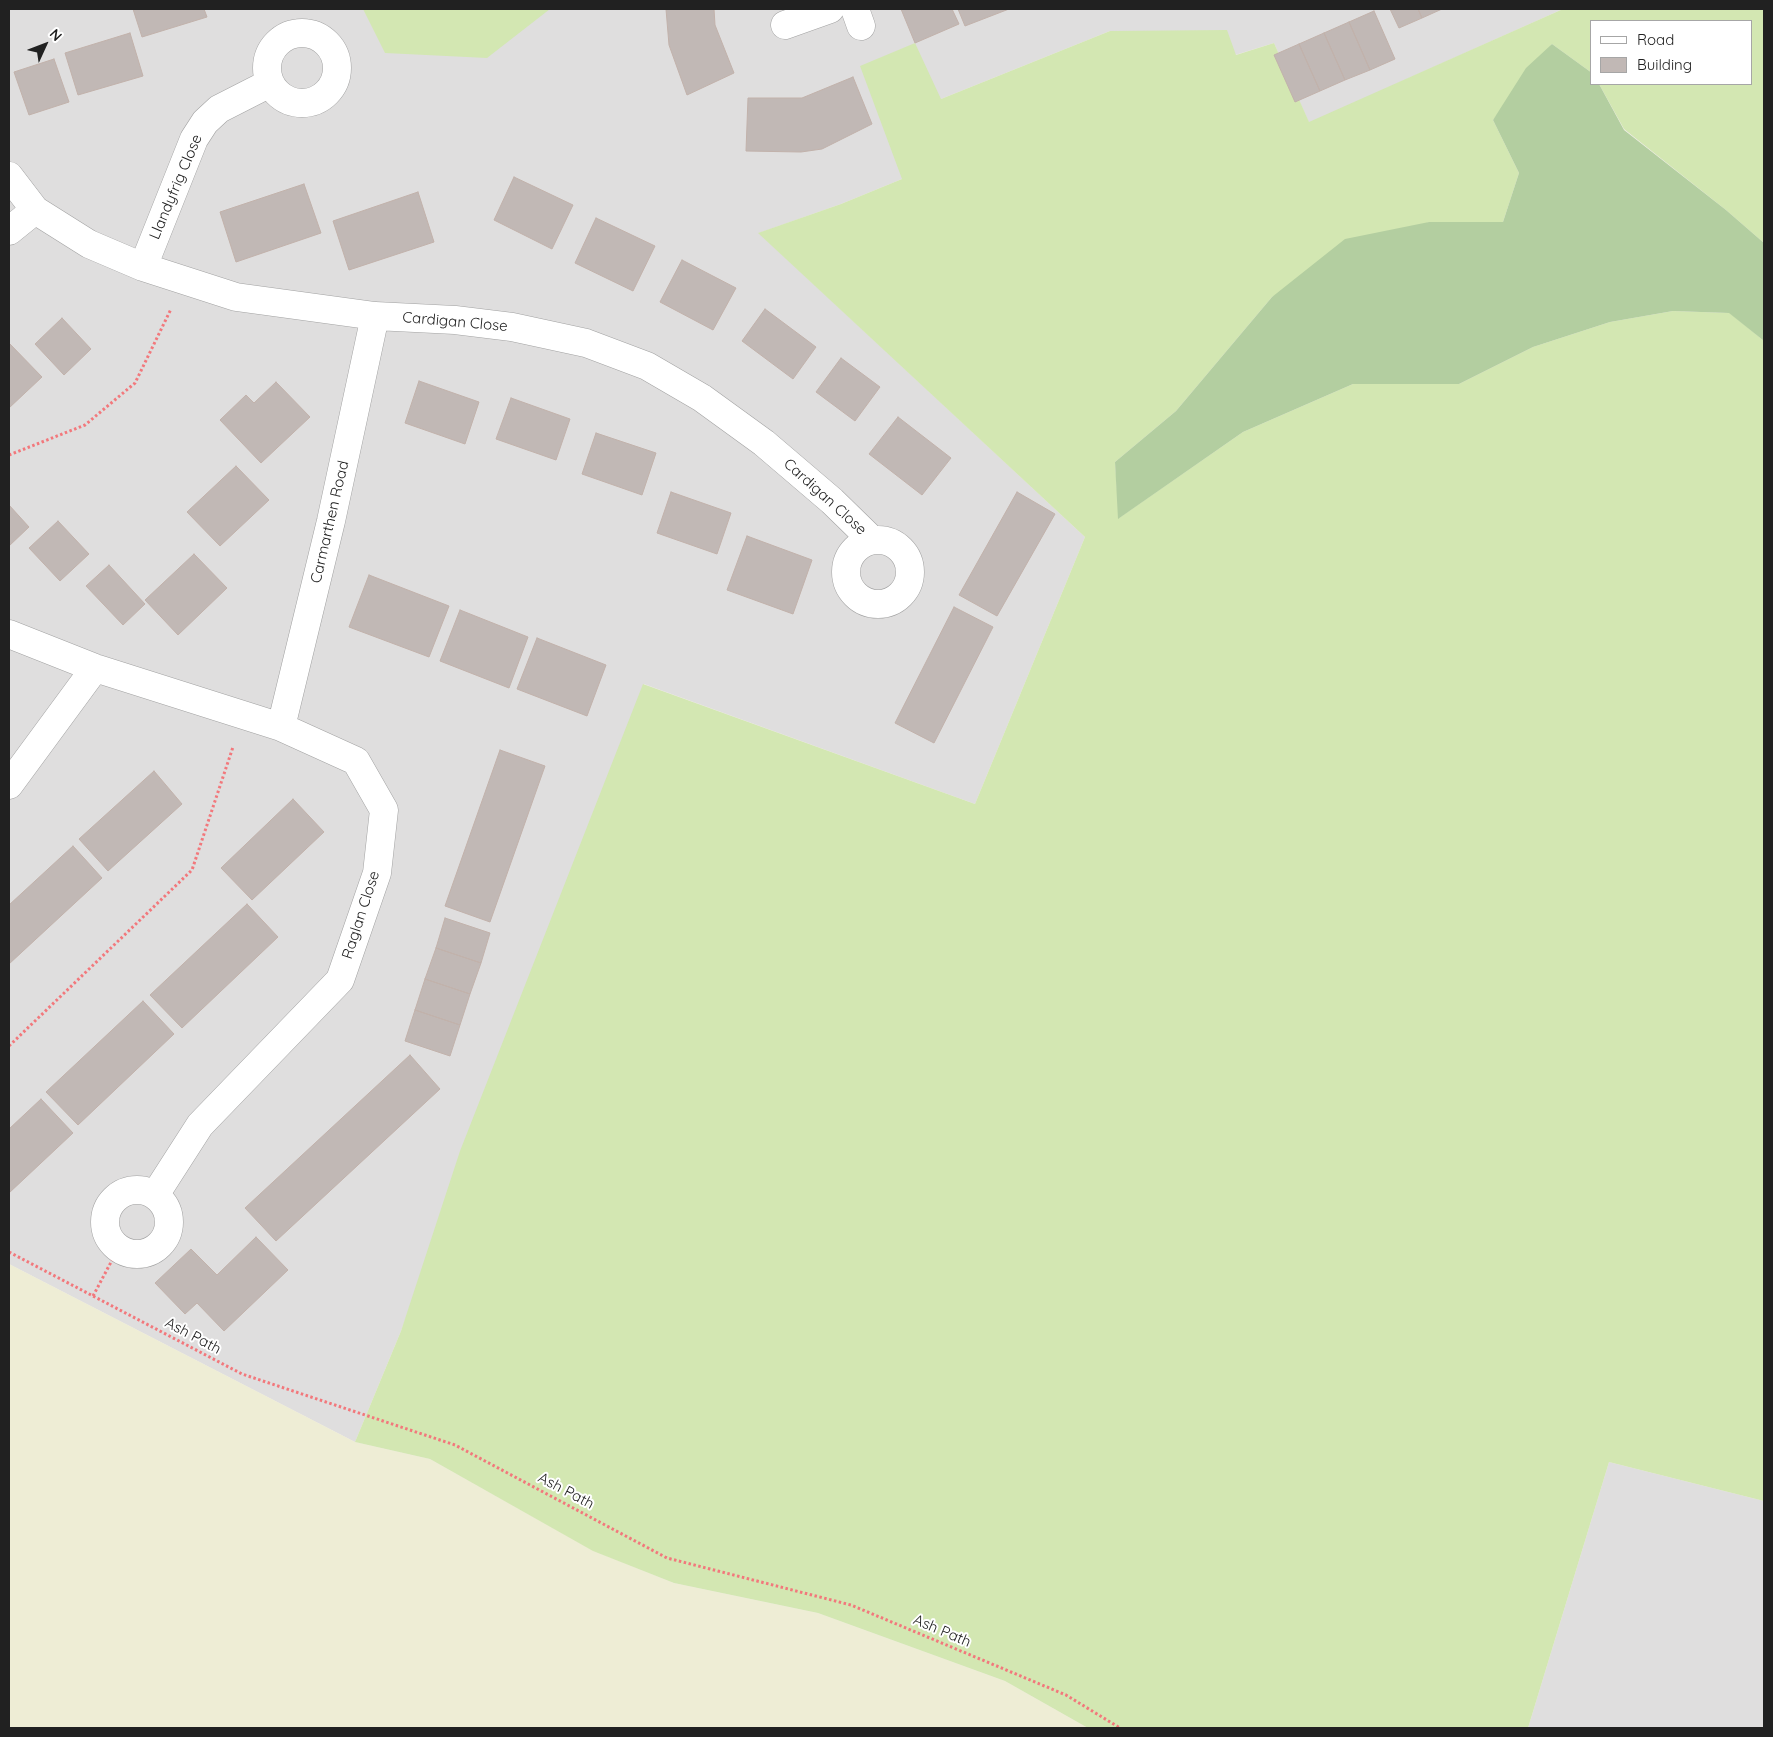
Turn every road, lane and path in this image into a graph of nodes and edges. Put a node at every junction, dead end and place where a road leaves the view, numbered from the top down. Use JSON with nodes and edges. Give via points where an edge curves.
{"nodes":[{"id":1,"x":830,"y":9,"type":"edge"},
{"id":2,"x":785,"y":25,"type":"dead end"},
{"id":3,"x":270,"y":83,"type":"dead end"},
{"id":4,"x":9,"y":176,"type":"edge"},
{"id":5,"x":35,"y":210,"type":"junction"},
{"id":6,"x":9,"y":231,"type":"edge"},
{"id":7,"x":143,"y":268,"type":"junction"},
{"id":8,"x":185,"y":280,"type":"junction"},
{"id":9,"x":375,"y":316,"type":"junction"},
{"id":10,"x":9,"y":455,"type":"edge"},
{"id":11,"x":872,"y":540,"type":"dead end"},
{"id":12,"x":9,"y":634,"type":"edge"},
{"id":13,"x":95,"y":668,"type":"junction"},
{"id":14,"x":244,"y":715,"type":"junction"},
{"id":15,"x":281,"y":727,"type":"junction"},
{"id":16,"x":9,"y":785,"type":"edge"},
{"id":17,"x":9,"y":1046,"type":"edge"},
{"id":18,"x":155,"y":1195,"type":"junction"},
{"id":19,"x":118,"y":1249,"type":"junction"},
{"id":20,"x":9,"y":1252,"type":"edge"},
{"id":21,"x":93,"y":1296,"type":"junction"},
{"id":22,"x":1120,"y":1728,"type":"edge"}],
"edges":[{"from":1,"to":2,"type":"street"},
{"from":3,"to":7,"type":"street","name":"Llandyfrig Close","via":[[219,109],[205,122],[194,139]]},
{"from":4,"to":5,"type":"street","name":"Cardigan Close"},
{"from":5,"to":6,"type":"street"},
{"from":5,"to":7,"type":"street","name":"Cardigan Close","via":[[89,244]]},
{"from":7,"to":8,"type":"street","name":"Cardigan Close"},
{"from":8,"to":9,"type":"street","name":"Cardigan Close","via":[[236,297]]},
{"from":8,"to":10,"type":"path","via":[[135,383],[85,425]]},
{"from":9,"to":11,"type":"street","name":"Cardigan Close","via":[[512,327],[586,343],[647,366],[702,398],[764,443]]},
{"from":9,"to":15,"type":"street","name":"Carmarthen Road","via":[[331,521]]},
{"from":12,"to":13,"type":"street","name":"Raglan Close"},
{"from":13,"to":14,"type":"street","name":"Raglan Close"},
{"from":13,"to":16,"type":"street"},
{"from":14,"to":15,"type":"street","name":"Raglan Close"},
{"from":14,"to":17,"type":"path","via":[[192,870]]},
{"from":15,"to":18,"type":"street","name":"Raglan Close","via":[[356,761],[384,810],[377,873],[340,980],[200,1125]]},
{"from":18,"to":19,"type":"street","via":[[134,1190],[123,1193],[110,1204],[104,1220],[105,1231]]},
{"from":18,"to":19,"type":"street","via":[[168,1211],[170,1221],[164,1240],[157,1248],[138,1255]]},
{"from":19,"to":21,"type":"path"},
{"from":20,"to":21,"type":"path","name":"Ash Path"},
{"from":21,"to":22,"type":"path","name":"Ash Path","via":[[242,1374],[455,1445],[667,1558],[851,1605],[1066,1695]]}]}
